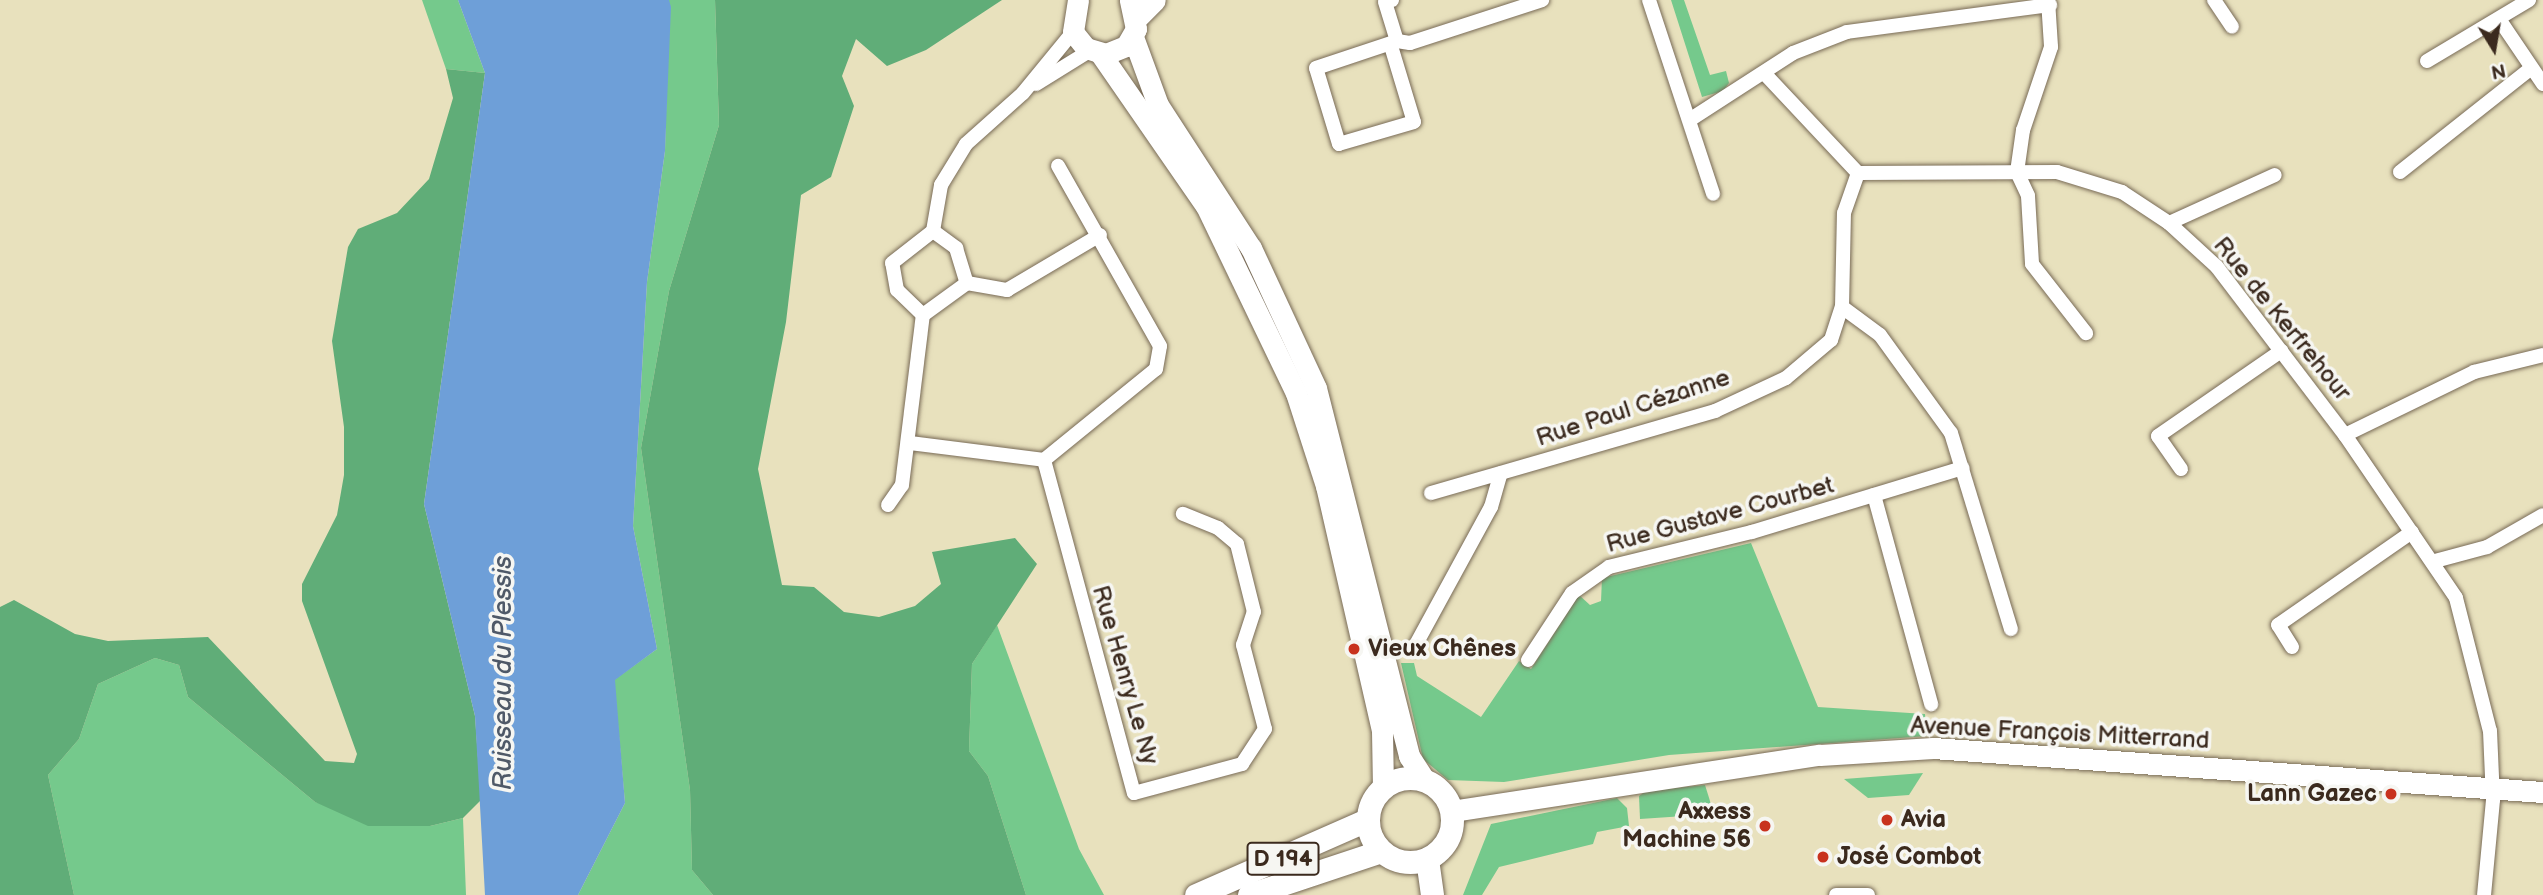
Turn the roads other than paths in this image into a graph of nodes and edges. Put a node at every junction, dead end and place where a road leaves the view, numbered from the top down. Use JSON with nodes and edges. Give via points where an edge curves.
{"nodes":[{"id":1,"x":1155,"y":0,"type":"edge"},
{"id":2,"x":1392,"y":0,"type":"edge"},
{"id":3,"x":1542,"y":0,"type":"edge"},
{"id":4,"x":1649,"y":0,"type":"edge"},
{"id":5,"x":2214,"y":0,"type":"edge"},
{"id":6,"x":2529,"y":0,"type":"edge"},
{"id":7,"x":2049,"y":2,"type":"edge"},
{"id":8,"x":1073,"y":11,"type":"edge"},
{"id":9,"x":1133,"y":18,"type":"edge"},
{"id":10,"x":2501,"y":22,"type":"junction"},
{"id":11,"x":2232,"y":27,"type":"dead end"},
{"id":12,"x":1394,"y":43,"type":"junction"},
{"id":13,"x":1096,"y":52,"type":"junction"},
{"id":14,"x":2427,"y":61,"type":"dead end"},
{"id":15,"x":2530,"y":69,"type":"junction"},
{"id":16,"x":1764,"y":73,"type":"junction"},
{"id":17,"x":2543,"y":84,"type":"edge"},
{"id":18,"x":1023,"y":93,"type":"junction"},
{"id":19,"x":1691,"y":119,"type":"junction"},
{"id":20,"x":1058,"y":166,"type":"dead end"},
{"id":21,"x":2017,"y":172,"type":"junction"},
{"id":22,"x":2400,"y":172,"type":"dead end"},
{"id":23,"x":1858,"y":173,"type":"junction"},
{"id":24,"x":2276,"y":176,"type":"dead end"},
{"id":25,"x":1713,"y":194,"type":"dead end"},
{"id":26,"x":2169,"y":223,"type":"junction"},
{"id":27,"x":933,"y":231,"type":"junction"},
{"id":28,"x":1100,"y":235,"type":"junction"},
{"id":29,"x":967,"y":282,"type":"junction"},
{"id":30,"x":1842,"y":307,"type":"junction"},
{"id":31,"x":923,"y":315,"type":"junction"},
{"id":32,"x":2086,"y":333,"type":"dead end"},
{"id":33,"x":2281,"y":351,"type":"junction"},
{"id":34,"x":2543,"y":355,"type":"edge"},
{"id":35,"x":2345,"y":435,"type":"junction"},
{"id":36,"x":910,"y":443,"type":"junction"},
{"id":37,"x":1044,"y":460,"type":"junction"},
{"id":38,"x":1962,"y":468,"type":"junction"},
{"id":39,"x":2181,"y":469,"type":"dead end"},
{"id":40,"x":1501,"y":473,"type":"junction"},
{"id":41,"x":1431,"y":493,"type":"dead end"},
{"id":42,"x":1874,"y":495,"type":"junction"},
{"id":43,"x":888,"y":505,"type":"dead end"},
{"id":44,"x":1183,"y":514,"type":"dead end"},
{"id":45,"x":2543,"y":515,"type":"edge"},
{"id":46,"x":2412,"y":532,"type":"junction"},
{"id":47,"x":2435,"y":561,"type":"junction"},
{"id":48,"x":2011,"y":629,"type":"dead end"},
{"id":49,"x":2292,"y":647,"type":"dead end"},
{"id":50,"x":1414,"y":648,"type":"dead end"},
{"id":51,"x":1528,"y":660,"type":"dead end"},
{"id":52,"x":1930,"y":704,"type":"dead end"},
{"id":53,"x":1425,"y":781,"type":"junction"},
{"id":54,"x":1383,"y":787,"type":"junction"},
{"id":55,"x":2493,"y":789,"type":"junction"},
{"id":56,"x":2543,"y":792,"type":"edge"},
{"id":57,"x":1452,"y":811,"type":"junction"},
{"id":58,"x":1367,"y":820,"type":"junction"},
{"id":59,"x":1381,"y":851,"type":"junction"},
{"id":60,"x":1427,"y":859,"type":"junction"},
{"id":61,"x":1196,"y":895,"type":"edge"},
{"id":62,"x":1249,"y":895,"type":"edge"},
{"id":63,"x":1432,"y":895,"type":"edge"},
{"id":64,"x":1836,"y":895,"type":"edge"},
{"id":65,"x":1868,"y":895,"type":"edge"},
{"id":66,"x":2484,"y":895,"type":"edge"}],
"edges":[{"from":1,"to":9,"type":"main road"},
{"from":2,"to":12,"type":"street","via":[[1385,2]]},
{"from":3,"to":12,"type":"street"},
{"from":4,"to":19,"type":"street"},
{"from":5,"to":11,"type":"street"},
{"from":6,"to":10,"type":"street"},
{"from":7,"to":16,"type":"street","via":[[1847,32],[1793,53]]},
{"from":7,"to":21,"type":"street","via":[[2051,47],[2023,130]]},
{"from":8,"to":13,"type":"main road"},
{"from":8,"to":18,"type":"street"},
{"from":9,"to":13,"type":"main road","via":[[1117,51]]},
{"from":9,"to":53,"type":"main road","via":[[1158,105],[1251,248],[1316,388],[1409,756]]},
{"from":10,"to":14,"type":"street"},
{"from":10,"to":15,"type":"street"},
{"from":12,"to":12,"type":"street","via":[[1413,122],[1339,144],[1316,68]]},
{"from":13,"to":18,"type":"street"},
{"from":13,"to":54,"type":"main road","via":[[1206,206],[1296,393],[1326,486],[1382,731]]},
{"from":15,"to":17,"type":"street"},
{"from":15,"to":22,"type":"street"},
{"from":16,"to":19,"type":"street"},
{"from":16,"to":23,"type":"street"},
{"from":18,"to":27,"type":"street","via":[[966,144],[941,186]]},
{"from":19,"to":25,"type":"street"},
{"from":20,"to":28,"type":"street"},
{"from":21,"to":23,"type":"street","name":"Rue de Kerfrehour"},
{"from":21,"to":26,"type":"street","name":"Rue de Kerfrehour","via":[[2057,173],[2122,192]]},
{"from":21,"to":32,"type":"street","via":[[2028,196],[2032,264]]},
{"from":23,"to":30,"type":"street","name":"Rue Paul Cézanne","via":[[1844,213]]},
{"from":24,"to":26,"type":"street"},
{"from":26,"to":33,"type":"street","name":"Rue de Kerfrehour","via":[[2217,267]]},
{"from":27,"to":29,"type":"street","via":[[956,248]]},
{"from":27,"to":31,"type":"street","via":[[892,263],[897,290]]},
{"from":28,"to":29,"type":"street","via":[[1007,290]]},
{"from":28,"to":37,"type":"street","via":[[1153,324],[1160,346],[1156,369]]},
{"from":29,"to":31,"type":"street"},
{"from":30,"to":38,"type":"street","via":[[1880,335],[1951,433]]},
{"from":30,"to":40,"type":"street","name":"Rue Paul Cézanne","via":[[1831,340],[1786,378],[1715,411]]},
{"from":31,"to":36,"type":"street"},
{"from":33,"to":35,"type":"street","name":"Rue de Kerfrehour"},
{"from":33,"to":39,"type":"street","via":[[2158,436]]},
{"from":34,"to":35,"type":"street","via":[[2474,372]]},
{"from":35,"to":46,"type":"street","name":"Rue de Kerfrehour"},
{"from":36,"to":37,"type":"street"},
{"from":36,"to":43,"type":"street","via":[[902,485]]},
{"from":37,"to":44,"type":"street","name":"Rue Henry Le Ny","via":[[1135,793],[1242,764],[1265,729],[1243,645],[1254,612],[1237,544],[1218,528]]},
{"from":38,"to":42,"type":"street","name":"Rue Gustave Courbet"},
{"from":38,"to":48,"type":"street"},
{"from":40,"to":41,"type":"street","name":"Rue Paul Cézanne"},
{"from":40,"to":50,"type":"street","via":[[1492,508]]},
{"from":42,"to":51,"type":"street","name":"Rue Gustave Courbet","via":[[1609,567],[1572,593]]},
{"from":42,"to":52,"type":"street"},
{"from":45,"to":47,"type":"street","via":[[2487,547]]},
{"from":46,"to":47,"type":"street","name":"Rue de Kerfrehour"},
{"from":46,"to":49,"type":"street","via":[[2278,625]]},
{"from":47,"to":55,"type":"street","name":"Rue de Kerfrehour","via":[[2456,598],[2474,661],[2490,731]]},
{"from":53,"to":54,"type":"main road","via":[[1400,779]]},
{"from":53,"to":57,"type":"main road","via":[[1445,795]]},
{"from":54,"to":58,"type":"main road","via":[[1371,800]]},
{"from":55,"to":56,"type":"main road","name":"Avenue François Mitterrand"},
{"from":55,"to":57,"type":"main road","name":"Avenue François Mitterrand","via":[[1933,748],[1820,755]]},
{"from":55,"to":66,"type":"street","name":"Rue de Kerfrehour"},
{"from":57,"to":60,"type":"main road","via":[[1443,848]]},
{"from":58,"to":59,"type":"main road"},
{"from":58,"to":61,"type":"main road","number":"D 194"},
{"from":59,"to":60,"type":"main road","via":[[1396,861]]},
{"from":59,"to":62,"type":"main road","number":"D 194"},
{"from":60,"to":63,"type":"main road"},
{"from":64,"to":65,"type":"street"}]}
